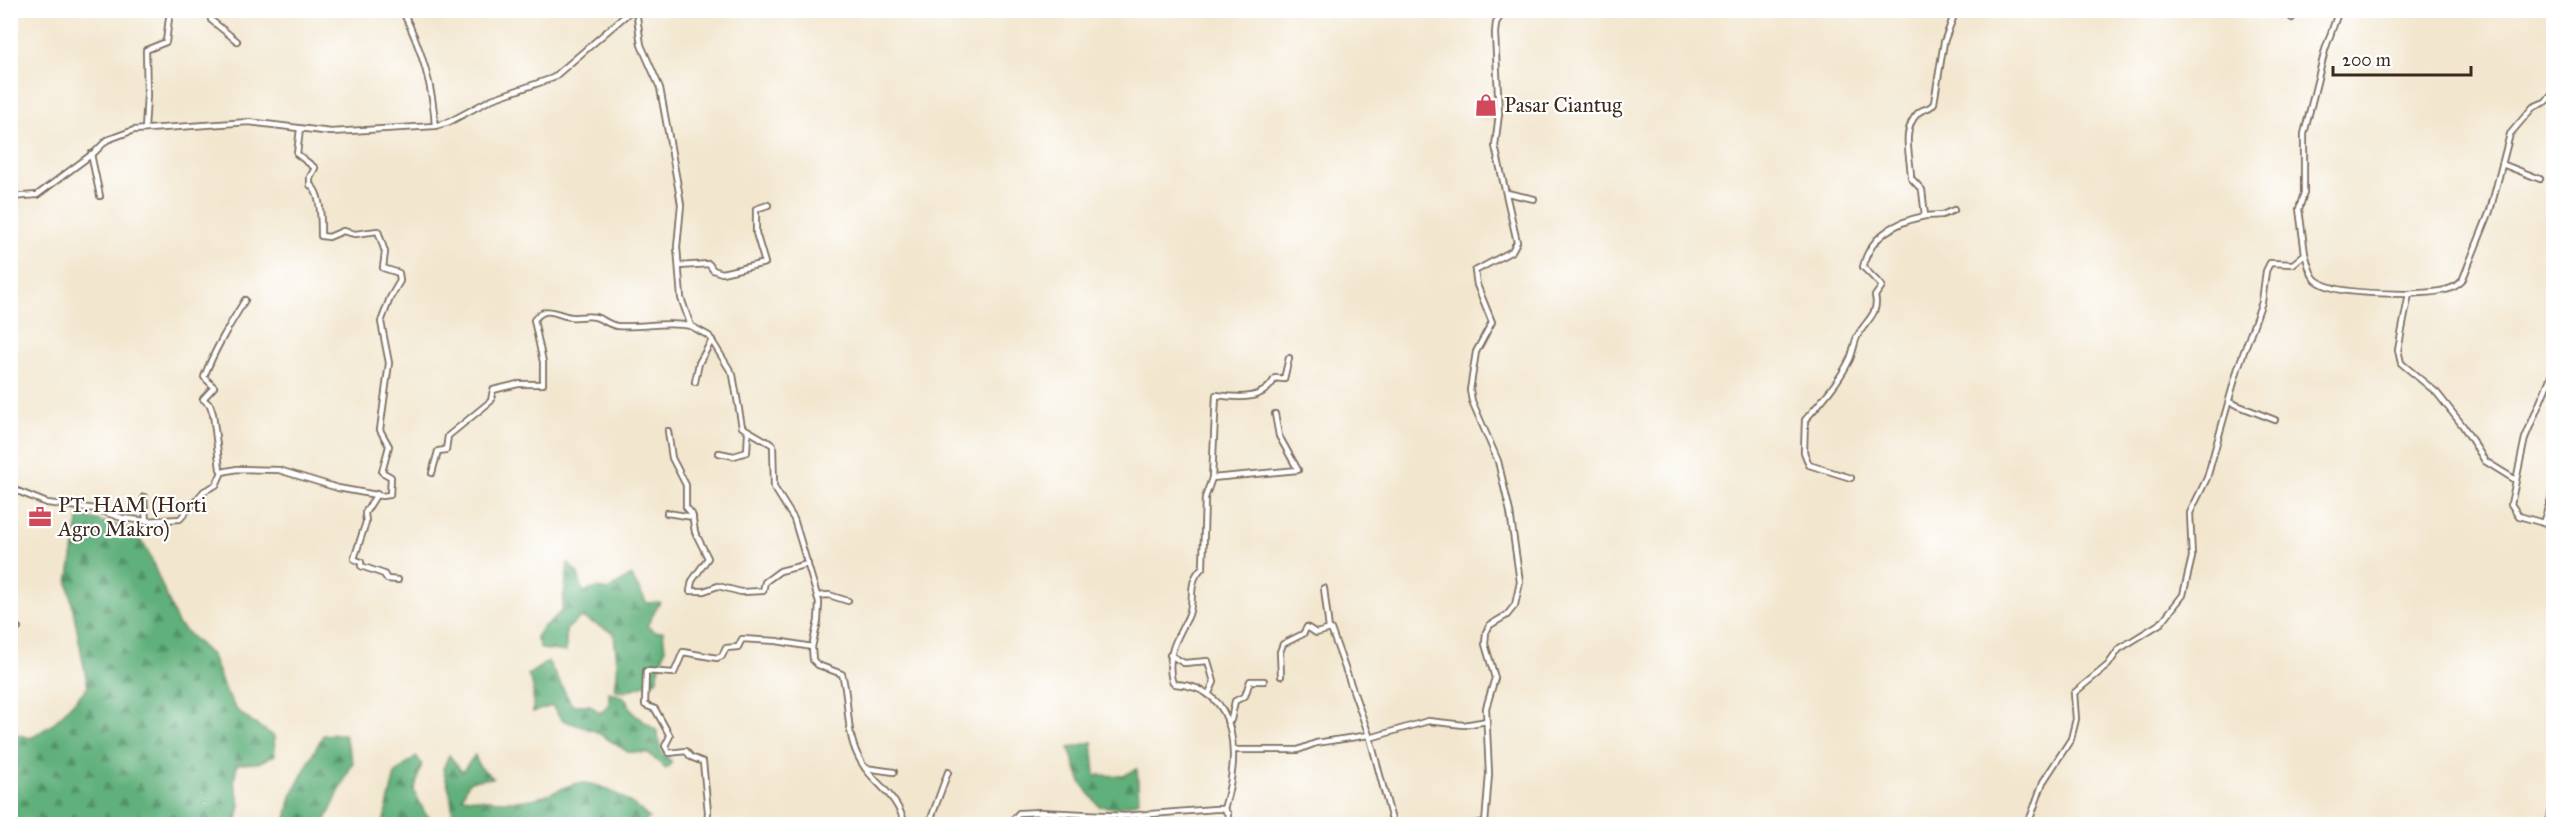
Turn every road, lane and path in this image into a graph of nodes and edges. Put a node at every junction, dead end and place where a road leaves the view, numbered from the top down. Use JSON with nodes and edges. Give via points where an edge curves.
{"nodes":[{"id":1,"x":170,"y":10,"type":"edge"},
{"id":2,"x":211,"y":10,"type":"edge"},
{"id":3,"x":402,"y":10,"type":"edge"},
{"id":4,"x":636,"y":10,"type":"edge"},
{"id":5,"x":1504,"y":10,"type":"edge"},
{"id":6,"x":1956,"y":10,"type":"edge"},
{"id":7,"x":2296,"y":10,"type":"edge"},
{"id":8,"x":2339,"y":10,"type":"edge"},
{"id":9,"x":630,"y":11,"type":"edge"},
{"id":10,"x":2292,"y":18,"type":"dead end"},
{"id":11,"x":237,"y":41,"type":"dead end"},
{"id":12,"x":2553,"y":93,"type":"edge"},
{"id":13,"x":435,"y":126,"type":"junction"},
{"id":14,"x":145,"y":129,"type":"junction"},
{"id":15,"x":300,"y":129,"type":"junction"},
{"id":16,"x":91,"y":154,"type":"junction"},
{"id":17,"x":2502,"y":164,"type":"junction"},
{"id":18,"x":2540,"y":179,"type":"dead end"},
{"id":19,"x":1507,"y":193,"type":"junction"},
{"id":20,"x":100,"y":196,"type":"dead end"},
{"id":21,"x":10,"y":197,"type":"edge"},
{"id":22,"x":1534,"y":199,"type":"dead end"},
{"id":23,"x":768,"y":205,"type":"dead end"},
{"id":24,"x":1954,"y":210,"type":"dead end"},
{"id":25,"x":1924,"y":216,"type":"junction"},
{"id":26,"x":2305,"y":254,"type":"junction"},
{"id":27,"x":679,"y":266,"type":"junction"},
{"id":28,"x":2409,"y":294,"type":"junction"},
{"id":29,"x":245,"y":300,"type":"dead end"},
{"id":30,"x":691,"y":326,"type":"junction"},
{"id":31,"x":712,"y":340,"type":"junction"},
{"id":32,"x":1289,"y":358,"type":"dead end"},
{"id":33,"x":2553,"y":369,"type":"edge"},
{"id":34,"x":695,"y":382,"type":"dead end"},
{"id":35,"x":2229,"y":402,"type":"junction"},
{"id":36,"x":1275,"y":414,"type":"dead end"},
{"id":37,"x":2275,"y":420,"type":"dead end"},
{"id":38,"x":668,"y":432,"type":"dead end"},
{"id":39,"x":748,"y":432,"type":"junction"},
{"id":40,"x":719,"y":453,"type":"dead end"},
{"id":41,"x":222,"y":472,"type":"junction"},
{"id":42,"x":432,"y":473,"type":"dead end"},
{"id":43,"x":1212,"y":478,"type":"junction"},
{"id":44,"x":1851,"y":478,"type":"dead end"},
{"id":45,"x":2514,"y":478,"type":"junction"},
{"id":46,"x":10,"y":488,"type":"edge"},
{"id":47,"x":2553,"y":490,"type":"edge"},
{"id":48,"x":377,"y":494,"type":"junction"},
{"id":49,"x":144,"y":497,"type":"dead end"},
{"id":50,"x":667,"y":513,"type":"dead end"},
{"id":51,"x":693,"y":517,"type":"junction"},
{"id":52,"x":146,"y":521,"type":"junction"},
{"id":53,"x":2543,"y":522,"type":"junction"},
{"id":54,"x":2553,"y":526,"type":"edge"},
{"id":55,"x":808,"y":564,"type":"junction"},
{"id":56,"x":398,"y":580,"type":"dead end"},
{"id":57,"x":1324,"y":588,"type":"dead end"},
{"id":58,"x":817,"y":596,"type":"junction"},
{"id":59,"x":848,"y":601,"type":"dead end"},
{"id":60,"x":10,"y":627,"type":"edge"},
{"id":61,"x":18,"y":628,"type":"dead end"},
{"id":62,"x":1329,"y":629,"type":"junction"},
{"id":63,"x":812,"y":647,"type":"junction"},
{"id":64,"x":1170,"y":655,"type":"junction"},
{"id":65,"x":1281,"y":676,"type":"dead end"},
{"id":66,"x":1264,"y":681,"type":"dead end"},
{"id":67,"x":1209,"y":693,"type":"junction"},
{"id":68,"x":1227,"y":721,"type":"junction"},
{"id":69,"x":1487,"y":721,"type":"junction"},
{"id":70,"x":1369,"y":736,"type":"junction"},
{"id":71,"x":1235,"y":750,"type":"junction"},
{"id":72,"x":865,"y":768,"type":"junction"},
{"id":73,"x":894,"y":772,"type":"dead end"},
{"id":74,"x":948,"y":772,"type":"dead end"},
{"id":75,"x":2553,"y":802,"type":"edge"},
{"id":76,"x":1224,"y":809,"type":"junction"},
{"id":77,"x":1041,"y":812,"type":"junction"},
{"id":78,"x":1121,"y":816,"type":"junction"},
{"id":79,"x":1485,"y":823,"type":"edge"},
{"id":80,"x":707,"y":825,"type":"edge"},
{"id":81,"x":905,"y":825,"type":"edge"},
{"id":82,"x":929,"y":825,"type":"edge"},
{"id":83,"x":1009,"y":825,"type":"edge"},
{"id":84,"x":1039,"y":825,"type":"edge"},
{"id":85,"x":1117,"y":825,"type":"edge"},
{"id":86,"x":1227,"y":825,"type":"edge"},
{"id":87,"x":1393,"y":825,"type":"edge"},
{"id":88,"x":1473,"y":825,"type":"edge"},
{"id":89,"x":2025,"y":825,"type":"edge"},
{"id":90,"x":2548,"y":825,"type":"edge"}],
"edges":[{"from":1,"to":14,"type":"street","via":[[166,42],[146,51]]},
{"from":2,"to":11,"type":"street","via":[[210,19]]},
{"from":3,"to":13,"type":"street","via":[[424,61],[433,95]]},
{"from":4,"to":27,"type":"street","via":[[641,45],[660,88],[679,192]]},
{"from":5,"to":19,"type":"street","via":[[1495,33],[1495,146]]},
{"from":6,"to":25,"type":"street","via":[[1944,42],[1934,103],[1918,113],[1906,141],[1911,178],[1922,190]]},
{"from":7,"to":10,"type":"street"},
{"from":8,"to":26,"type":"street","via":[[2304,134],[2304,193],[2300,209]]},
{"from":9,"to":13,"type":"street","via":[[553,78],[492,99]]},
{"from":12,"to":17,"type":"street","via":[[2546,102],[2531,109],[2510,134]]},
{"from":13,"to":15,"type":"street","via":[[331,132]]},
{"from":14,"to":15,"type":"street","via":[[249,122]]},
{"from":14,"to":16,"type":"street","via":[[116,135]]},
{"from":15,"to":48,"type":"street","via":[[297,154],[315,168],[310,185],[315,189],[321,212],[321,236],[343,231],[378,231],[385,252],[382,267],[399,273],[381,322],[389,363],[380,430],[389,446],[382,472],[392,477],[393,482],[390,495]]},
{"from":16,"to":20,"type":"street"},
{"from":16,"to":21,"type":"street","via":[[37,195]]},
{"from":17,"to":18,"type":"street"},
{"from":17,"to":28,"type":"street","via":[[2490,211],[2462,281],[2445,290]]},
{"from":19,"to":22,"type":"street"},
{"from":19,"to":69,"type":"street","via":[[1517,243],[1512,251],[1475,271],[1492,322],[1472,363],[1471,375],[1472,401],[1498,461],[1520,574],[1515,604],[1486,632],[1485,644],[1495,678],[1486,708]]},
{"from":23,"to":27,"type":"street","via":[[756,209],[756,233],[765,263],[722,273],[712,270],[710,264]]},
{"from":24,"to":25,"type":"street"},
{"from":25,"to":44,"type":"street","via":[[1897,223],[1867,251],[1863,267],[1883,287],[1875,296],[1877,303],[1869,323],[1858,335],[1850,358],[1828,395],[1805,420],[1804,452],[1809,465]]},
{"from":26,"to":28,"type":"street","via":[[2314,279],[2321,283],[2340,289]]},
{"from":26,"to":35,"type":"street","via":[[2293,264],[2268,265],[2262,302]]},
{"from":27,"to":30,"type":"street","via":[[681,298]]},
{"from":28,"to":45,"type":"street","via":[[2398,350],[2401,363],[2437,393],[2485,461]]},
{"from":29,"to":41,"type":"street","via":[[224,339],[216,346],[204,377],[214,387],[203,399],[213,414]]},
{"from":30,"to":31,"type":"street"},
{"from":30,"to":42,"type":"street","via":[[617,326],[594,317],[572,317],[550,309],[543,312],[534,320],[543,362],[543,384],[493,390],[491,401],[448,436],[446,450],[438,451]]},
{"from":31,"to":34,"type":"street","via":[[699,363]]},
{"from":31,"to":39,"type":"street","via":[[733,375],[742,427]]},
{"from":32,"to":43,"type":"street","via":[[1284,379],[1275,378],[1261,395],[1216,395]]},
{"from":33,"to":45,"type":"street"},
{"from":35,"to":37,"type":"street"},
{"from":35,"to":89,"type":"street","via":[[2207,478],[2190,513],[2192,557],[2183,595],[2161,623],[2119,649],[2108,665],[2074,693],[2076,719],[2071,739],[2043,783]]},
{"from":36,"to":43,"type":"street","via":[[1279,436],[1298,470]]},
{"from":38,"to":51,"type":"street","via":[[672,458],[686,485],[686,507]]},
{"from":39,"to":40,"type":"street","via":[[747,452],[734,456]]},
{"from":39,"to":55,"type":"street","via":[[773,445],[774,487],[794,519]]},
{"from":41,"to":48,"type":"street","via":[[279,470],[338,488]]},
{"from":41,"to":52,"type":"street","via":[[216,485],[204,491],[180,519]]},
{"from":43,"to":64,"type":"street","via":[[1205,498],[1203,567],[1194,575],[1187,618]]},
{"from":45,"to":53,"type":"street","via":[[2514,513]]},
{"from":46,"to":52,"type":"street","via":[[47,503]]},
{"from":47,"to":53,"type":"street"},
{"from":48,"to":56,"type":"street","via":[[365,513],[366,522],[354,559],[361,566],[384,573],[387,579]]},
{"from":49,"to":52,"type":"street"},
{"from":50,"to":51,"type":"street"},
{"from":51,"to":55,"type":"street","via":[[695,532],[708,558],[692,581],[690,591],[718,586],[741,592],[763,591],[765,582],[780,571]]},
{"from":53,"to":54,"type":"street"},
{"from":55,"to":58,"type":"street"},
{"from":57,"to":62,"type":"street"},
{"from":58,"to":59,"type":"street"},
{"from":58,"to":63,"type":"street","via":[[820,610]]},
{"from":60,"to":61,"type":"street"},
{"from":62,"to":65,"type":"street","via":[[1318,633],[1307,627],[1282,644]]},
{"from":62,"to":70,"type":"street","via":[[1334,632]]},
{"from":63,"to":72,"type":"street","via":[[813,660],[818,665],[838,671],[843,677],[849,730]]},
{"from":63,"to":80,"type":"street","via":[[742,639],[738,647],[726,648],[717,658],[683,652],[674,673],[646,671],[645,705],[655,710],[670,736],[665,746],[669,753],[685,751],[690,758],[703,762]]},
{"from":64,"to":67,"type":"street","via":[[1175,684]]},
{"from":64,"to":67,"type":"street","via":[[1184,663],[1208,661],[1214,682]]},
{"from":66,"to":68,"type":"street","via":[[1250,681],[1245,696],[1235,701],[1231,720]]},
{"from":67,"to":68,"type":"street"},
{"from":68,"to":71,"type":"street"},
{"from":69,"to":70,"type":"street","via":[[1464,725],[1428,721]]},
{"from":69,"to":79,"type":"street","via":[[1489,774]]},
{"from":70,"to":71,"type":"street","via":[[1316,743],[1298,750]]},
{"from":70,"to":87,"type":"street"},
{"from":71,"to":76,"type":"street"},
{"from":72,"to":73,"type":"street"},
{"from":72,"to":81,"type":"street","via":[[892,796]]},
{"from":74,"to":82,"type":"street"},
{"from":75,"to":90,"type":"street"},
{"from":76,"to":78,"type":"street"},
{"from":76,"to":86,"type":"street","via":[[1228,814]]},
{"from":77,"to":78,"type":"street"},
{"from":77,"to":83,"type":"street","via":[[1019,813]]},
{"from":77,"to":84,"type":"street"},
{"from":78,"to":85,"type":"street"},
{"from":79,"to":88,"type":"street"}]}
